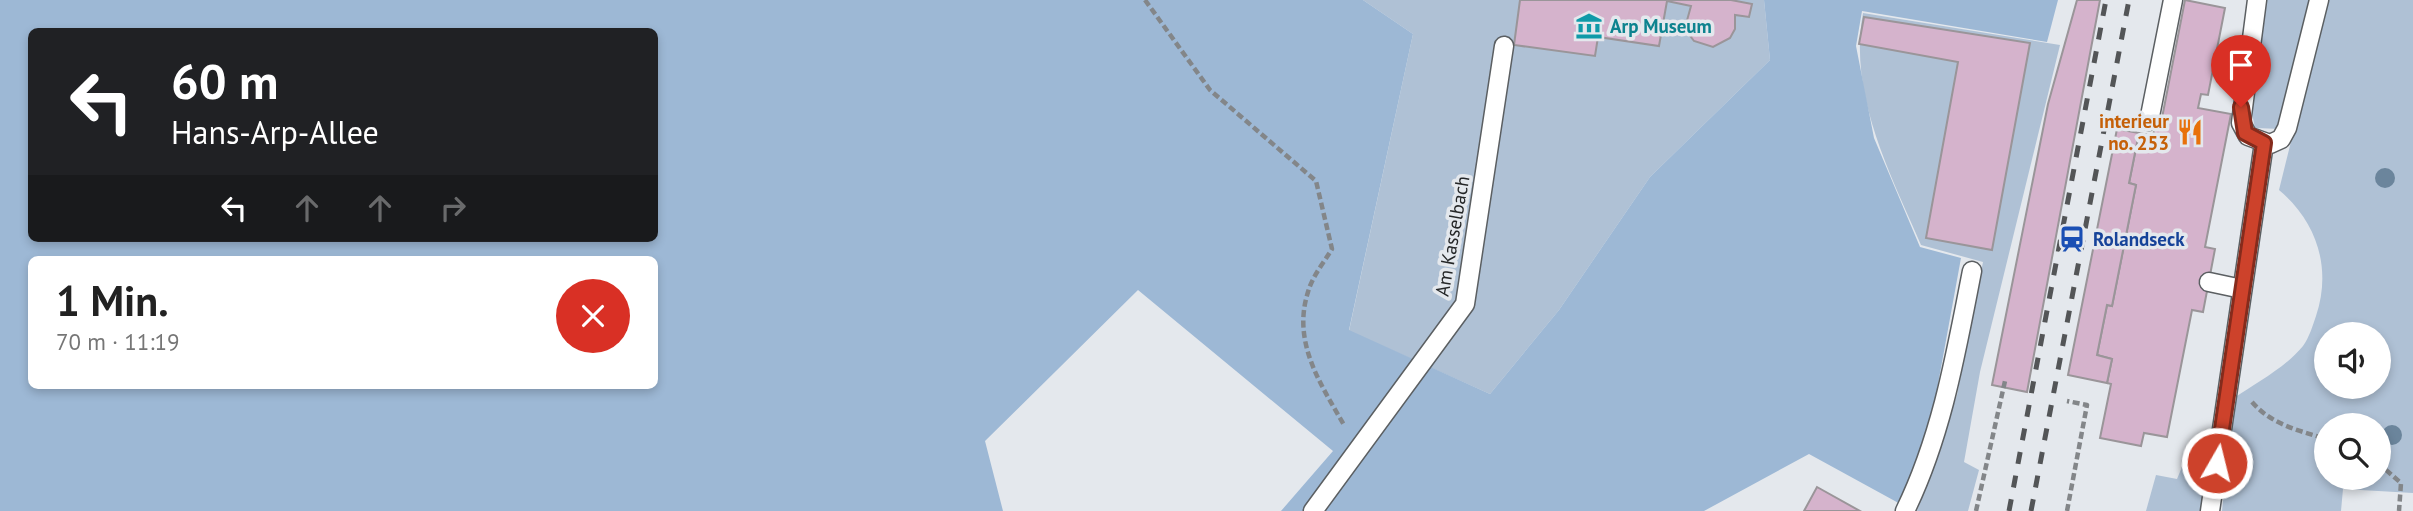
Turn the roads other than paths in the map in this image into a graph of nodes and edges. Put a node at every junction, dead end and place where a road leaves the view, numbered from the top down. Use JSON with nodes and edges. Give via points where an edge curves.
{"nodes":[{"id":1,"x":2172,"y":0,"type":"edge"},
{"id":2,"x":2257,"y":0,"type":"edge"},
{"id":3,"x":2319,"y":0,"type":"edge"},
{"id":4,"x":1504,"y":46,"type":"dead end"},
{"id":5,"x":2149,"y":121,"type":"dead end"},
{"id":6,"x":2264,"y":143,"type":"junction"},
{"id":7,"x":1972,"y":271,"type":"dead end"},
{"id":8,"x":2209,"y":282,"type":"dead end"},
{"id":9,"x":2242,"y":289,"type":"junction"},
{"id":10,"x":1313,"y":511,"type":"edge"},
{"id":11,"x":1905,"y":511,"type":"edge"},
{"id":12,"x":2210,"y":511,"type":"edge"}],
"edges":[{"from":1,"to":5,"type":"lane"},
{"from":2,"to":6,"type":"lane","via":[[2241,123],[2248,136]]},
{"from":3,"to":6,"type":"lane","via":[[2284,134],[2276,142]]},
{"from":4,"to":10,"type":"lane","name":"Am Kasselbach","via":[[1465,304]]},
{"from":6,"to":9,"type":"lane"},
{"from":7,"to":11,"type":"lane","via":[[1940,421]]},
{"from":8,"to":9,"type":"lane"},
{"from":9,"to":12,"type":"lane"}]}
